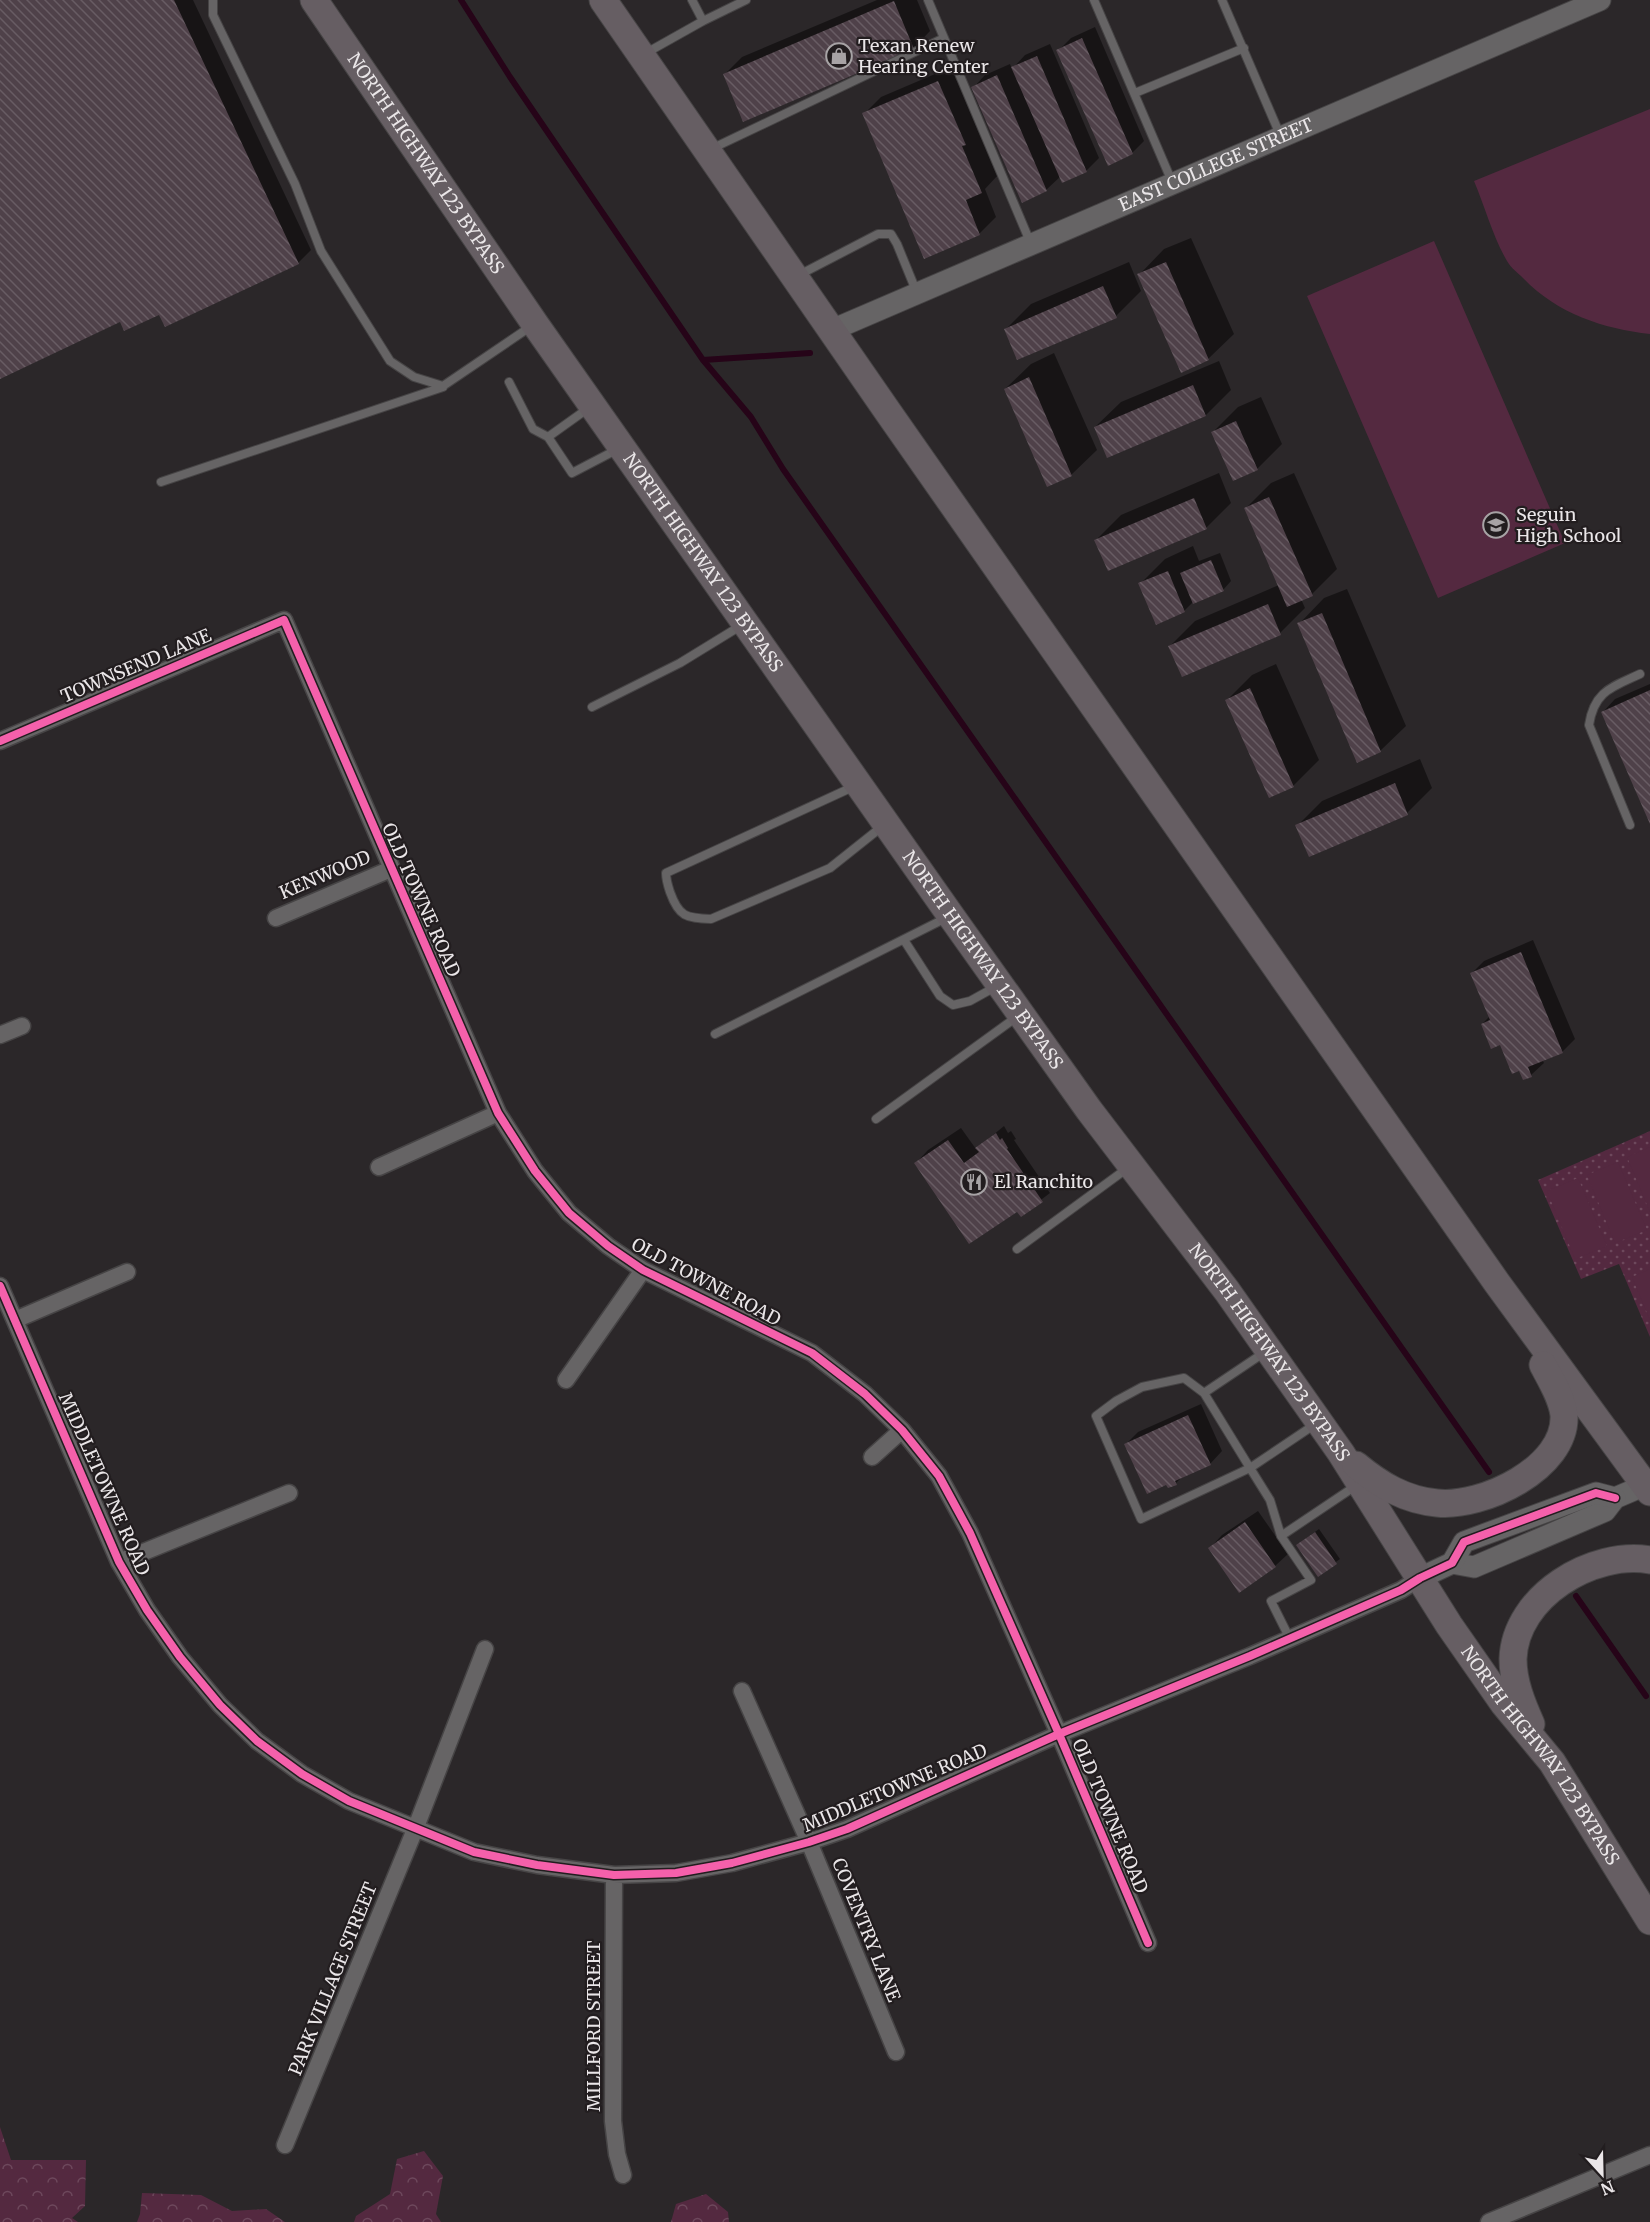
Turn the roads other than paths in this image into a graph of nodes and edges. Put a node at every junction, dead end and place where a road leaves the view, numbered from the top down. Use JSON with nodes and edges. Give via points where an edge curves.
{"nodes":[{"id":1,"x":213,"y":0,"type":"edge"},
{"id":2,"x":314,"y":0,"type":"edge"},
{"id":3,"x":603,"y":0,"type":"edge"},
{"id":4,"x":692,"y":0,"type":"edge"},
{"id":5,"x":746,"y":0,"type":"edge"},
{"id":6,"x":928,"y":0,"type":"edge"},
{"id":7,"x":1094,"y":0,"type":"edge"},
{"id":8,"x":1222,"y":0,"type":"edge"},
{"id":9,"x":1600,"y":0,"type":"edge"},
{"id":10,"x":703,"y":21,"type":"junction"},
{"id":11,"x":944,"y":38,"type":"junction"},
{"id":12,"x":1244,"y":48,"type":"junction"},
{"id":13,"x":641,"y":56,"type":"junction"},
{"id":14,"x":1135,"y":93,"type":"junction"},
{"id":15,"x":1281,"y":137,"type":"junction"},
{"id":16,"x":707,"y":151,"type":"junction"},
{"id":17,"x":1173,"y":184,"type":"junction"},
{"id":18,"x":1031,"y":245,"type":"junction"},
{"id":19,"x":795,"y":277,"type":"junction"},
{"id":20,"x":917,"y":294,"type":"junction"},
{"id":21,"x":535,"y":324,"type":"junction"},
{"id":22,"x":832,"y":330,"type":"junction"},
{"id":23,"x":509,"y":382,"type":"dead end"},
{"id":24,"x":443,"y":387,"type":"junction"},
{"id":25,"x":592,"y":406,"type":"junction"},
{"id":26,"x":548,"y":437,"type":"junction"},
{"id":27,"x":620,"y":447,"type":"junction"},
{"id":28,"x":161,"y":482,"type":"dead end"},
{"id":29,"x":284,"y":620,"type":"joint"},
{"id":30,"x":744,"y":623,"type":"junction"},
{"id":31,"x":1640,"y":674,"type":"dead end"},
{"id":32,"x":592,"y":707,"type":"dead end"},
{"id":33,"x":0,"y":741,"type":"edge"},
{"id":34,"x":858,"y":784,"type":"junction"},
{"id":35,"x":886,"y":824,"type":"junction"},
{"id":36,"x":1630,"y":825,"type":"dead end"},
{"id":37,"x":390,"y":869,"type":"junction"},
{"id":38,"x":951,"y":916,"type":"junction"},
{"id":39,"x":276,"y":918,"type":"dead end"},
{"id":40,"x":904,"y":939,"type":"junction"},
{"id":41,"x":1000,"y":985,"type":"junction"},
{"id":42,"x":1020,"y":1014,"type":"junction"},
{"id":43,"x":22,"y":1026,"type":"dead end"},
{"id":44,"x":715,"y":1034,"type":"dead end"},
{"id":45,"x":0,"y":1035,"type":"edge"},
{"id":46,"x":498,"y":1113,"type":"junction"},
{"id":47,"x":876,"y":1119,"type":"dead end"},
{"id":48,"x":1131,"y":1165,"type":"junction"},
{"id":49,"x":380,"y":1167,"type":"dead end"},
{"id":50,"x":1017,"y":1249,"type":"dead end"},
{"id":51,"x":643,"y":1270,"type":"junction"},
{"id":52,"x":127,"y":1272,"type":"dead end"},
{"id":53,"x":1497,"y":1283,"type":"junction"},
{"id":54,"x":0,"y":1286,"type":"edge"},
{"id":55,"x":15,"y":1320,"type":"junction"},
{"id":56,"x":1268,"y":1350,"type":"junction"},
{"id":57,"x":566,"y":1380,"type":"dead end"},
{"id":58,"x":1204,"y":1393,"type":"junction"},
{"id":59,"x":1319,"y":1422,"type":"junction"},
{"id":60,"x":902,"y":1430,"type":"junction"},
{"id":61,"x":1341,"y":1453,"type":"junction"},
{"id":62,"x":872,"y":1457,"type":"dead end"},
{"id":63,"x":1250,"y":1468,"type":"junction"},
{"id":64,"x":1360,"y":1484,"type":"junction"},
{"id":65,"x":1648,"y":1487,"type":"edge"},
{"id":66,"x":289,"y":1493,"type":"dead end"},
{"id":67,"x":1281,"y":1536,"type":"junction"},
{"id":68,"x":1650,"y":1560,"type":"edge"},
{"id":69,"x":119,"y":1562,"type":"junction"},
{"id":70,"x":1420,"y":1578,"type":"junction"},
{"id":71,"x":1290,"y":1639,"type":"junction"},
{"id":72,"x":485,"y":1649,"type":"dead end"},
{"id":73,"x":742,"y":1691,"type":"dead end"},
{"id":74,"x":1059,"y":1734,"type":"junction"},
{"id":75,"x":1552,"y":1762,"type":"junction"},
{"id":76,"x":416,"y":1827,"type":"junction"},
{"id":77,"x":809,"y":1842,"type":"junction"},
{"id":78,"x":614,"y":1875,"type":"junction"},
{"id":79,"x":1650,"y":1921,"type":"edge"},
{"id":80,"x":1148,"y":1943,"type":"dead end"},
{"id":81,"x":896,"y":2052,"type":"dead end"},
{"id":82,"x":285,"y":2145,"type":"dead end"},
{"id":83,"x":1650,"y":2155,"type":"edge"},
{"id":84,"x":623,"y":2175,"type":"dead end"},
{"id":85,"x":1489,"y":2222,"type":"edge"}],
"edges":[{"from":1,"to":24,"type":"lane","via":[[213,15],[295,184],[321,251],[390,361],[414,377]]},
{"from":2,"to":21,"type":"main road","name":"NORTH HIGHWAY 123 BYPASS"},
{"from":3,"to":13,"type":"main road"},
{"from":4,"to":10,"type":"lane"},
{"from":5,"to":10,"type":"lane"},
{"from":6,"to":11,"type":"lane"},
{"from":7,"to":14,"type":"lane"},
{"from":8,"to":12,"type":"lane"},
{"from":9,"to":15,"type":"street","name":"EAST COLLEGE STREET"},
{"from":10,"to":13,"type":"lane"},
{"from":11,"to":16,"type":"lane"},
{"from":11,"to":18,"type":"lane"},
{"from":12,"to":14,"type":"lane"},
{"from":12,"to":15,"type":"lane"},
{"from":13,"to":16,"type":"main road"},
{"from":14,"to":17,"type":"lane"},
{"from":15,"to":17,"type":"street","name":"EAST COLLEGE STREET"},
{"from":16,"to":19,"type":"main road"},
{"from":17,"to":18,"type":"street","name":"EAST COLLEGE STREET"},
{"from":18,"to":20,"type":"street","name":"EAST COLLEGE STREET"},
{"from":19,"to":20,"type":"lane","via":[[878,234],[891,234]]},
{"from":19,"to":22,"type":"main road"},
{"from":20,"to":22,"type":"street","name":"EAST COLLEGE STREET"},
{"from":21,"to":24,"type":"lane"},
{"from":21,"to":25,"type":"main road","name":"NORTH HIGHWAY 123 BYPASS"},
{"from":22,"to":53,"type":"main road"},
{"from":23,"to":26,"type":"lane","via":[[533,429]]},
{"from":24,"to":28,"type":"lane"},
{"from":25,"to":26,"type":"lane"},
{"from":25,"to":27,"type":"main road","name":"NORTH HIGHWAY 123 BYPASS"},
{"from":26,"to":27,"type":"lane","via":[[572,473]]},
{"from":27,"to":30,"type":"main road","name":"NORTH HIGHWAY 123 BYPASS"},
{"from":29,"to":33,"type":"street","name":"TOWNSEND LANE"},
{"from":29,"to":37,"type":"street","name":"OLD TOWNE ROAD"},
{"from":30,"to":32,"type":"lane","via":[[680,663]]},
{"from":30,"to":34,"type":"main road","name":"NORTH HIGHWAY 123 BYPASS"},
{"from":31,"to":36,"type":"lane","via":[[1600,696],[1591,710],[1589,725]]},
{"from":34,"to":35,"type":"main road","name":"NORTH HIGHWAY 123 BYPASS"},
{"from":34,"to":35,"type":"lane","via":[[666,873],[677,910],[691,918],[711,919],[830,868]]},
{"from":35,"to":38,"type":"main road","name":"NORTH HIGHWAY 123 BYPASS"},
{"from":37,"to":39,"type":"street","name":"KENWOOD"},
{"from":37,"to":46,"type":"street","name":"OLD TOWNE ROAD"},
{"from":38,"to":40,"type":"lane"},
{"from":38,"to":41,"type":"main road","name":"NORTH HIGHWAY 123 BYPASS"},
{"from":40,"to":41,"type":"lane","via":[[940,996],[953,1005]]},
{"from":40,"to":44,"type":"lane"},
{"from":41,"to":42,"type":"main road","name":"NORTH HIGHWAY 123 BYPASS"},
{"from":42,"to":47,"type":"lane"},
{"from":42,"to":48,"type":"main road","name":"NORTH HIGHWAY 123 BYPASS"},
{"from":43,"to":45,"type":"street"},
{"from":46,"to":49,"type":"street"},
{"from":46,"to":51,"type":"street","name":"OLD TOWNE ROAD","via":[[535,1171],[569,1214]]},
{"from":48,"to":50,"type":"lane"},
{"from":48,"to":56,"type":"main road","name":"NORTH HIGHWAY 123 BYPASS"},
{"from":51,"to":57,"type":"street"},
{"from":51,"to":60,"type":"street","name":"OLD TOWNE ROAD","via":[[812,1353],[865,1394]]},
{"from":52,"to":55,"type":"street"},
{"from":53,"to":61,"type":"main road","via":[[1556,1389],[1563,1415],[1560,1439],[1547,1459],[1500,1490],[1473,1500],[1439,1503],[1390,1490]]},
{"from":53,"to":65,"type":"main road"},
{"from":54,"to":55,"type":"street","name":"MIDDLETOWNE ROAD"},
{"from":55,"to":69,"type":"street","name":"MIDDLETOWNE ROAD"},
{"from":56,"to":58,"type":"lane"},
{"from":56,"to":59,"type":"main road","name":"NORTH HIGHWAY 123 BYPASS"},
{"from":58,"to":63,"type":"lane"},
{"from":58,"to":63,"type":"lane","via":[[1184,1378],[1142,1387],[1096,1416],[1141,1519]]},
{"from":59,"to":61,"type":"main road","name":"NORTH HIGHWAY 123 BYPASS"},
{"from":59,"to":63,"type":"lane"},
{"from":60,"to":62,"type":"street"},
{"from":60,"to":74,"type":"street","name":"OLD TOWNE ROAD","via":[[939,1476],[970,1533]]},
{"from":61,"to":64,"type":"main road","name":"NORTH HIGHWAY 123 BYPASS"},
{"from":63,"to":67,"type":"lane","via":[[1270,1500]]},
{"from":64,"to":67,"type":"lane"},
{"from":64,"to":70,"type":"main road","name":"NORTH HIGHWAY 123 BYPASS"},
{"from":65,"to":70,"type":"street","via":[[1615,1498],[1605,1511],[1474,1567],[1452,1563]]},
{"from":66,"to":69,"type":"street"},
{"from":67,"to":71,"type":"lane","via":[[1311,1580],[1271,1601]]},
{"from":68,"to":75,"type":"main road","via":[[1608,1561],[1583,1569],[1535,1604],[1521,1627],[1513,1656],[1514,1674],[1521,1702]]},
{"from":69,"to":76,"type":"street","name":"MIDDLETOWNE ROAD","via":[[180,1657],[257,1741],[349,1802]]},
{"from":70,"to":71,"type":"street","name":"MIDDLETOWNE ROAD"},
{"from":70,"to":75,"type":"main road","name":"NORTH HIGHWAY 123 BYPASS","via":[[1504,1704]]},
{"from":71,"to":74,"type":"street","name":"MIDDLETOWNE ROAD"},
{"from":72,"to":76,"type":"street","name":"PARK VILLAGE STREET"},
{"from":73,"to":77,"type":"street","name":"COVENTRY LANE"},
{"from":74,"to":77,"type":"street","name":"MIDDLETOWNE ROAD","via":[[847,1829]]},
{"from":74,"to":80,"type":"street","name":"OLD TOWNE ROAD"},
{"from":75,"to":79,"type":"main road","name":"NORTH HIGHWAY 123 BYPASS"},
{"from":76,"to":78,"type":"street","name":"MIDDLETOWNE ROAD","via":[[474,1852]]},
{"from":76,"to":82,"type":"street","name":"PARK VILLAGE STREET"},
{"from":77,"to":78,"type":"street","name":"MIDDLETOWNE ROAD","via":[[676,1873]]},
{"from":77,"to":81,"type":"street","name":"COVENTRY LANE"},
{"from":78,"to":84,"type":"street","name":"MILLFORD STREET","via":[[613,2121]]},
{"from":83,"to":85,"type":"street"}]}
